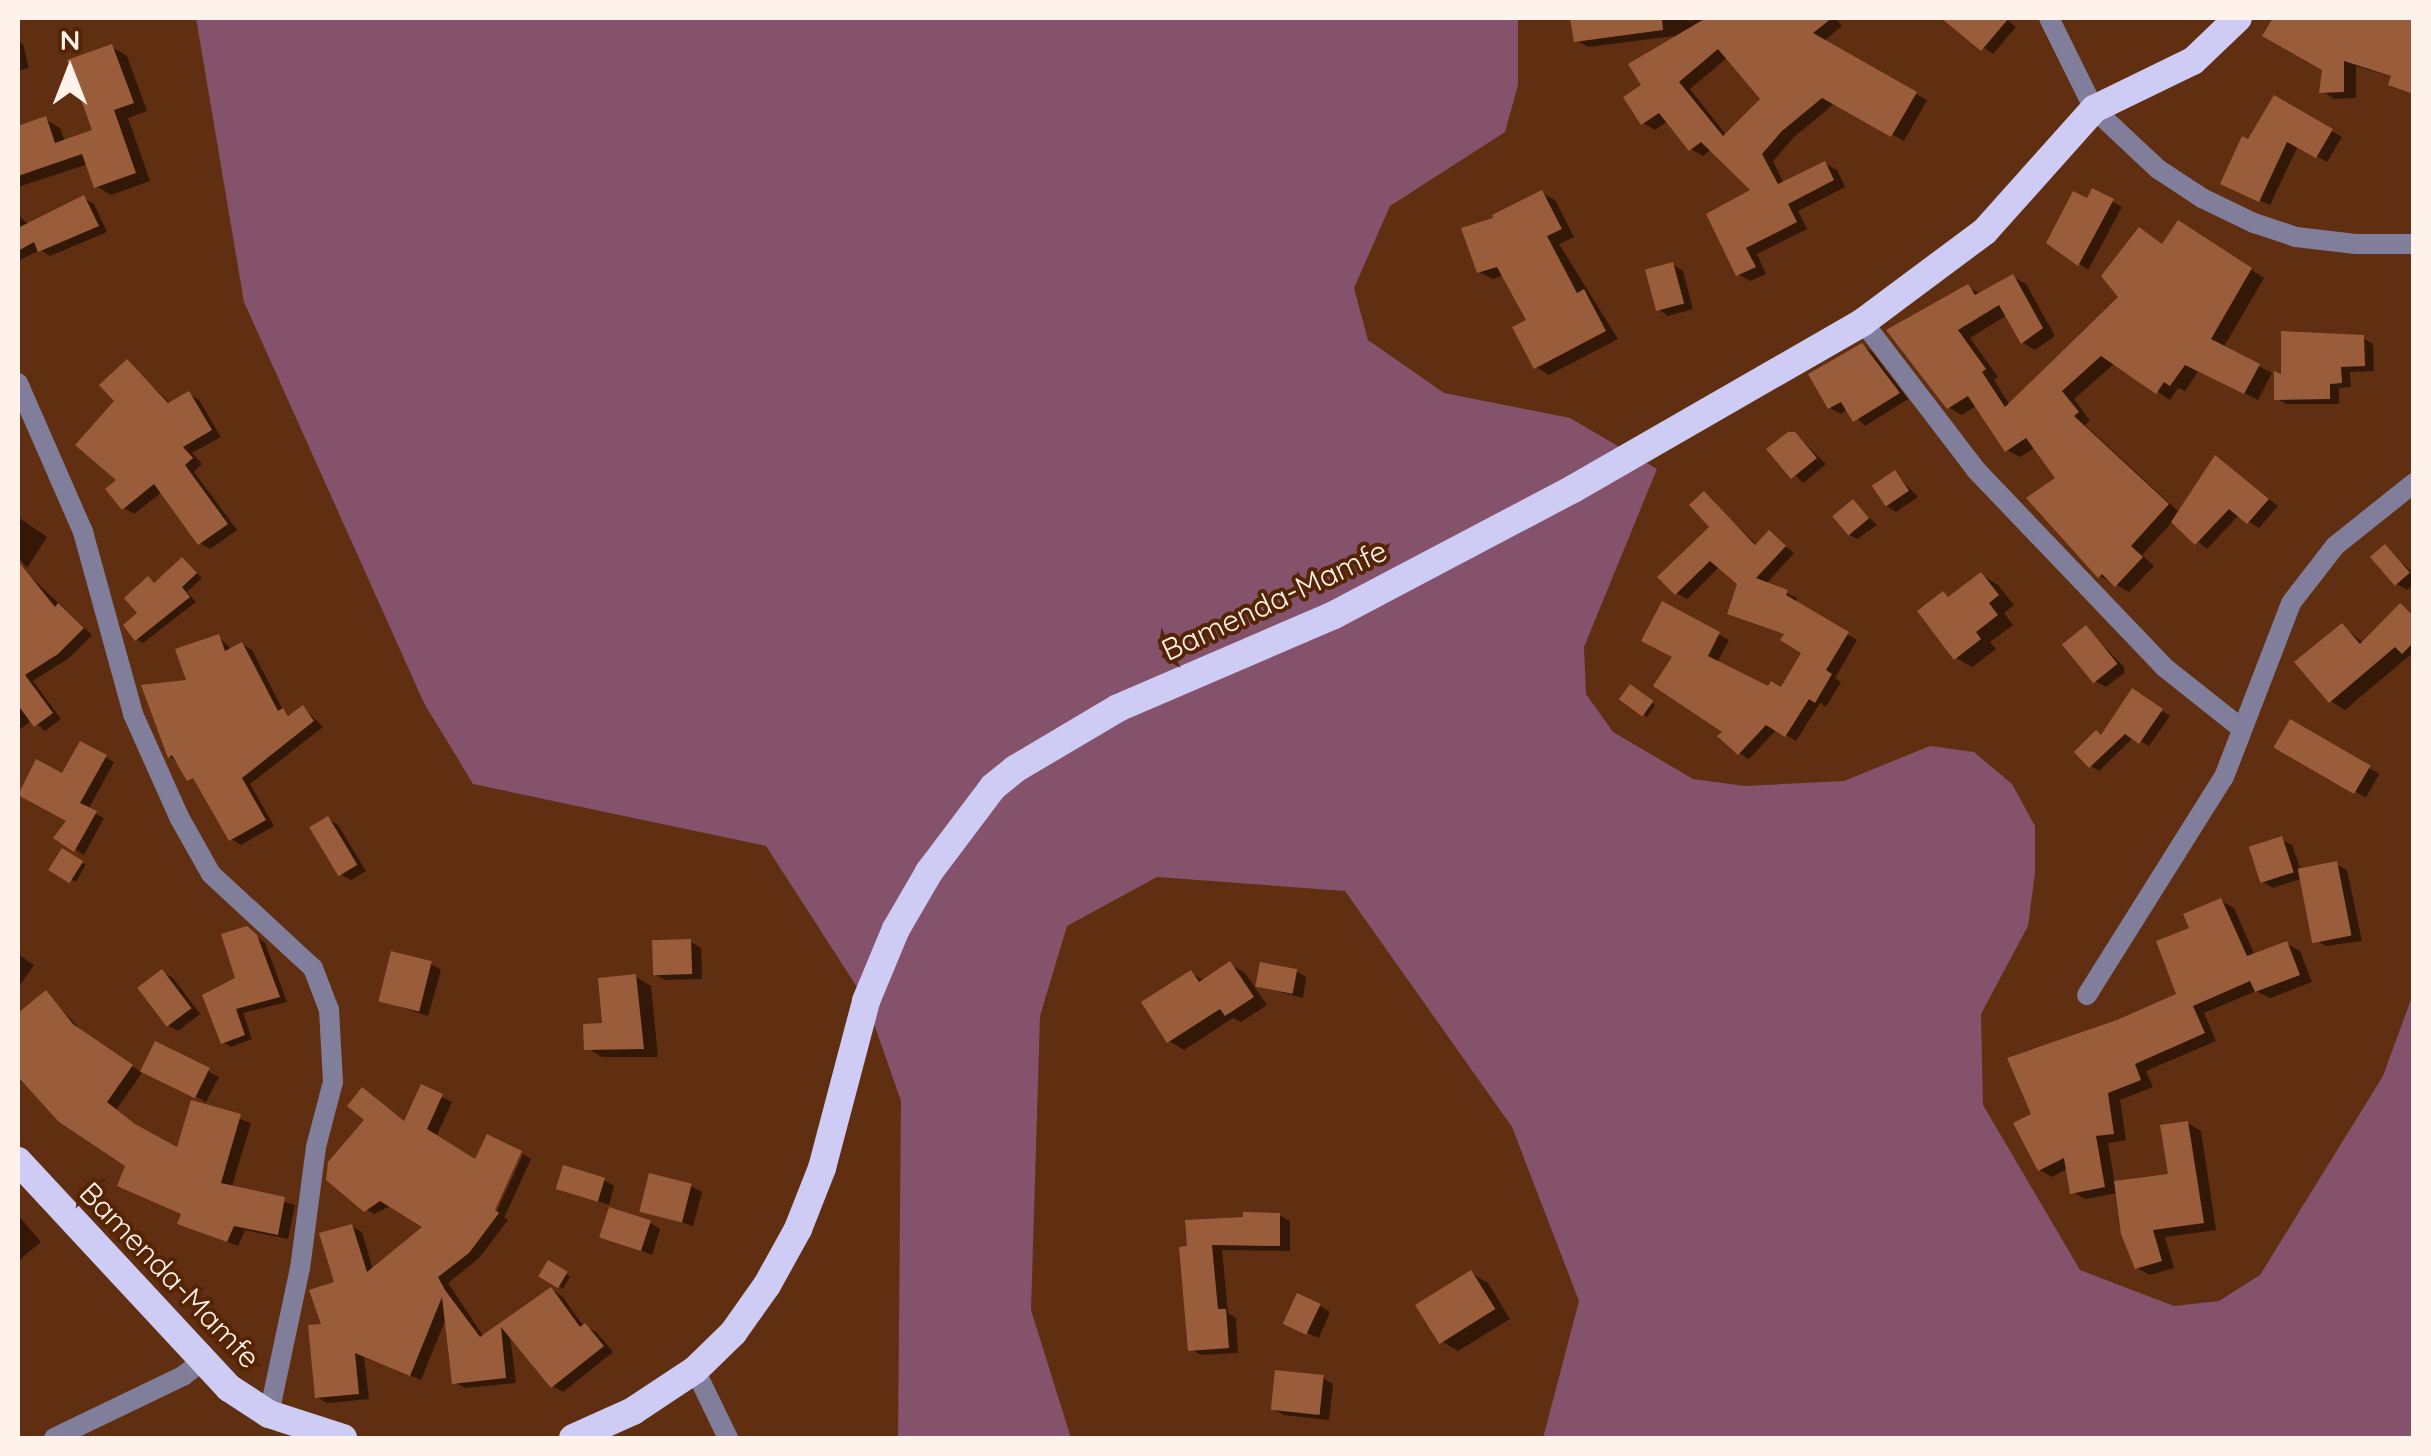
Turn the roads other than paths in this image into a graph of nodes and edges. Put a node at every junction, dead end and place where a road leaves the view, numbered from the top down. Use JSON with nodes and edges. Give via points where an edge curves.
{"nodes":[{"id":1,"x":2049,"y":18,"type":"edge"},
{"id":2,"x":2238,"y":18,"type":"edge"},
{"id":3,"x":2094,"y":109,"type":"junction"},
{"id":4,"x":2414,"y":244,"type":"edge"},
{"id":5,"x":1863,"y":322,"type":"junction"},
{"id":6,"x":18,"y":383,"type":"edge"},
{"id":7,"x":2414,"y":483,"type":"edge"},
{"id":8,"x":2241,"y":728,"type":"junction"},
{"id":9,"x":2088,"y":995,"type":"dead end"},
{"id":10,"x":18,"y":1161,"type":"edge"},
{"id":11,"x":201,"y":1362,"type":"junction"},
{"id":12,"x":696,"y":1370,"type":"junction"},
{"id":13,"x":269,"y":1414,"type":"junction"},
{"id":14,"x":54,"y":1438,"type":"edge"},
{"id":15,"x":343,"y":1438,"type":"edge"},
{"id":16,"x":573,"y":1438,"type":"edge"},
{"id":17,"x":728,"y":1438,"type":"edge"}],
"edges":[{"from":1,"to":3,"type":"street"},
{"from":2,"to":3,"type":"highway","name":"Bamenda-Mamfe","via":[[2193,60]]},
{"from":3,"to":4,"type":"street","via":[[2158,169],[2254,223],[2296,237]]},
{"from":3,"to":5,"type":"highway","name":"Bamenda-Mamfe","via":[[1985,231]]},
{"from":5,"to":8,"type":"street","via":[[1976,470],[2164,667]]},
{"from":5,"to":12,"type":"highway","name":"Bamenda-Mamfe","via":[[1573,489],[1334,615],[1118,708],[993,788],[929,872],[896,929],[866,1001],[822,1168],[798,1229],[768,1285]]},
{"from":6,"to":13,"type":"street","via":[[83,532],[133,714],[179,817],[211,874],[313,968],[328,1010],[333,1082]]},
{"from":7,"to":8,"type":"street","via":[[2335,546],[2290,604]]},
{"from":8,"to":9,"type":"street","via":[[2224,776]]},
{"from":10,"to":11,"type":"highway","name":"Bamenda-Mamfe"},
{"from":11,"to":13,"type":"highway","name":"Bamenda-Mamfe"},
{"from":11,"to":14,"type":"street"},
{"from":12,"to":16,"type":"highway","name":"Bamenda-Mamfe","via":[[634,1412]]},
{"from":12,"to":17,"type":"street"},
{"from":13,"to":15,"type":"highway","name":"Bamenda-Mamfe"}]}
